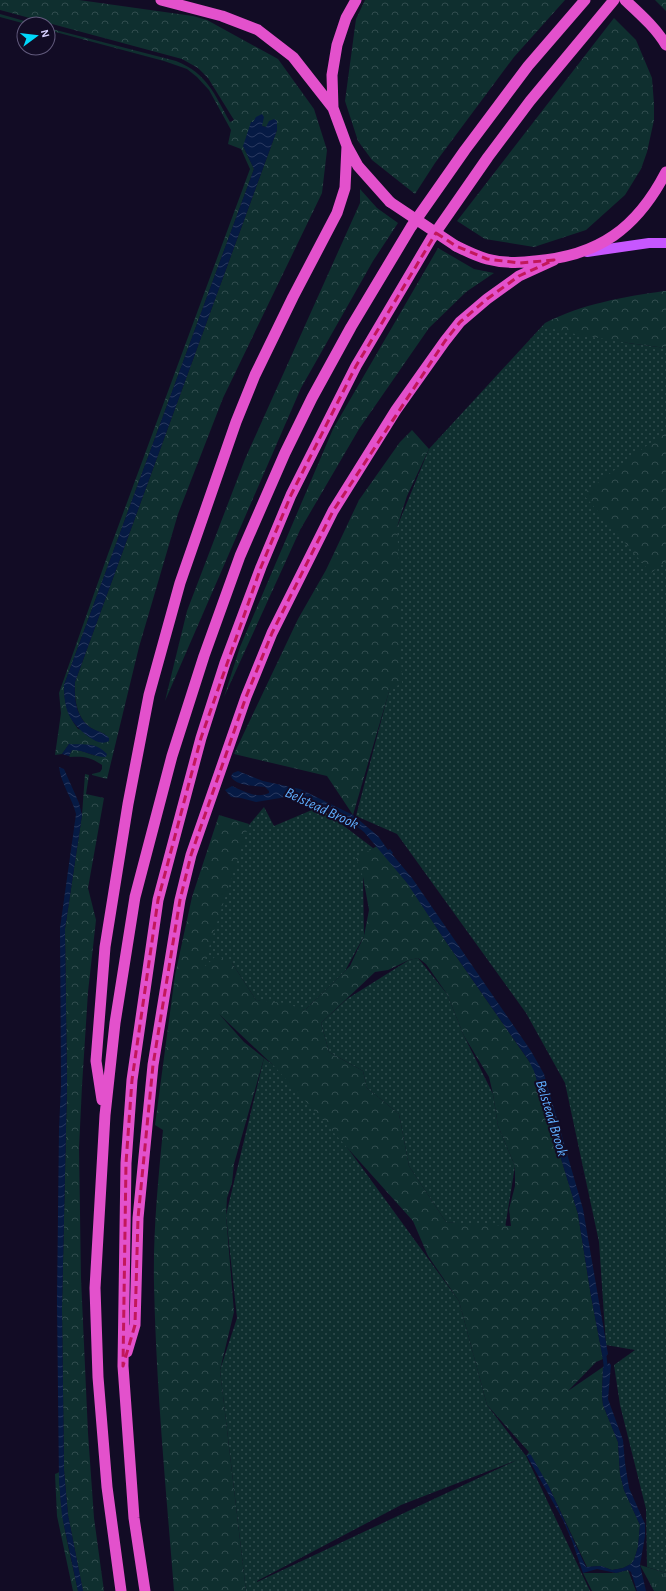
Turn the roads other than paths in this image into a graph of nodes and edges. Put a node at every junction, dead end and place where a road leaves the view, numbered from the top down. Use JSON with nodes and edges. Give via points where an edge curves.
{"nodes":[{"id":1,"x":161,"y":0,"type":"edge"},
{"id":2,"x":356,"y":0,"type":"edge"},
{"id":3,"x":585,"y":0,"type":"edge"},
{"id":4,"x":614,"y":0,"type":"edge"},
{"id":5,"x":625,"y":0,"type":"edge"},
{"id":6,"x":666,"y":45,"type":"edge"},
{"id":7,"x":332,"y":108,"type":"junction"},
{"id":8,"x":347,"y":146,"type":"junction"},
{"id":9,"x":666,"y":172,"type":"edge"},
{"id":10,"x":666,"y":243,"type":"edge"},
{"id":11,"x":580,"y":253,"type":"junction"},
{"id":12,"x":554,"y":260,"type":"junction"},
{"id":13,"x":105,"y":1115,"type":"junction"},
{"id":14,"x":123,"y":1366,"type":"junction"},
{"id":15,"x":121,"y":1591,"type":"edge"},
{"id":16,"x":145,"y":1591,"type":"edge"}],
"edges":[{"from":1,"to":7,"type":"highway","via":[[222,16],[258,30],[293,57]]},
{"from":2,"to":7,"type":"highway","via":[[346,18],[337,45],[332,75]]},
{"from":3,"to":13,"type":"highway","via":[[528,66],[410,228],[312,398],[240,556],[172,756],[135,897],[115,1023]]},
{"from":4,"to":14,"type":"highway","via":[[488,156],[431,239],[356,366],[291,496],[225,663],[201,738],[158,900],[132,1080],[126,1163]]},
{"from":5,"to":6,"type":"highway","via":[[644,16]]},
{"from":7,"to":8,"type":"highway"},
{"from":8,"to":12,"type":"highway","bridge":true,"via":[[358,166],[390,202],[456,246],[487,259],[520,262]]},
{"from":8,"to":13,"type":"highway","via":[[345,188],[337,213],[262,361],[236,422],[180,584],[149,696],[128,804],[105,947],[96,1061]]},
{"from":9,"to":11,"type":"highway","via":[[656,192],[639,214],[600,245]]},
{"from":10,"to":11,"type":"main road"},
{"from":11,"to":12,"type":"highway"},
{"from":12,"to":14,"type":"highway","via":[[519,276],[460,322],[396,410],[333,511],[272,633],[246,697],[198,833],[180,900],[153,1065],[138,1218],[135,1325]]},
{"from":13,"to":15,"type":"highway","via":[[96,1288],[98,1376],[107,1487]]},
{"from":14,"to":16,"type":"highway","via":[[134,1518]]}]}
